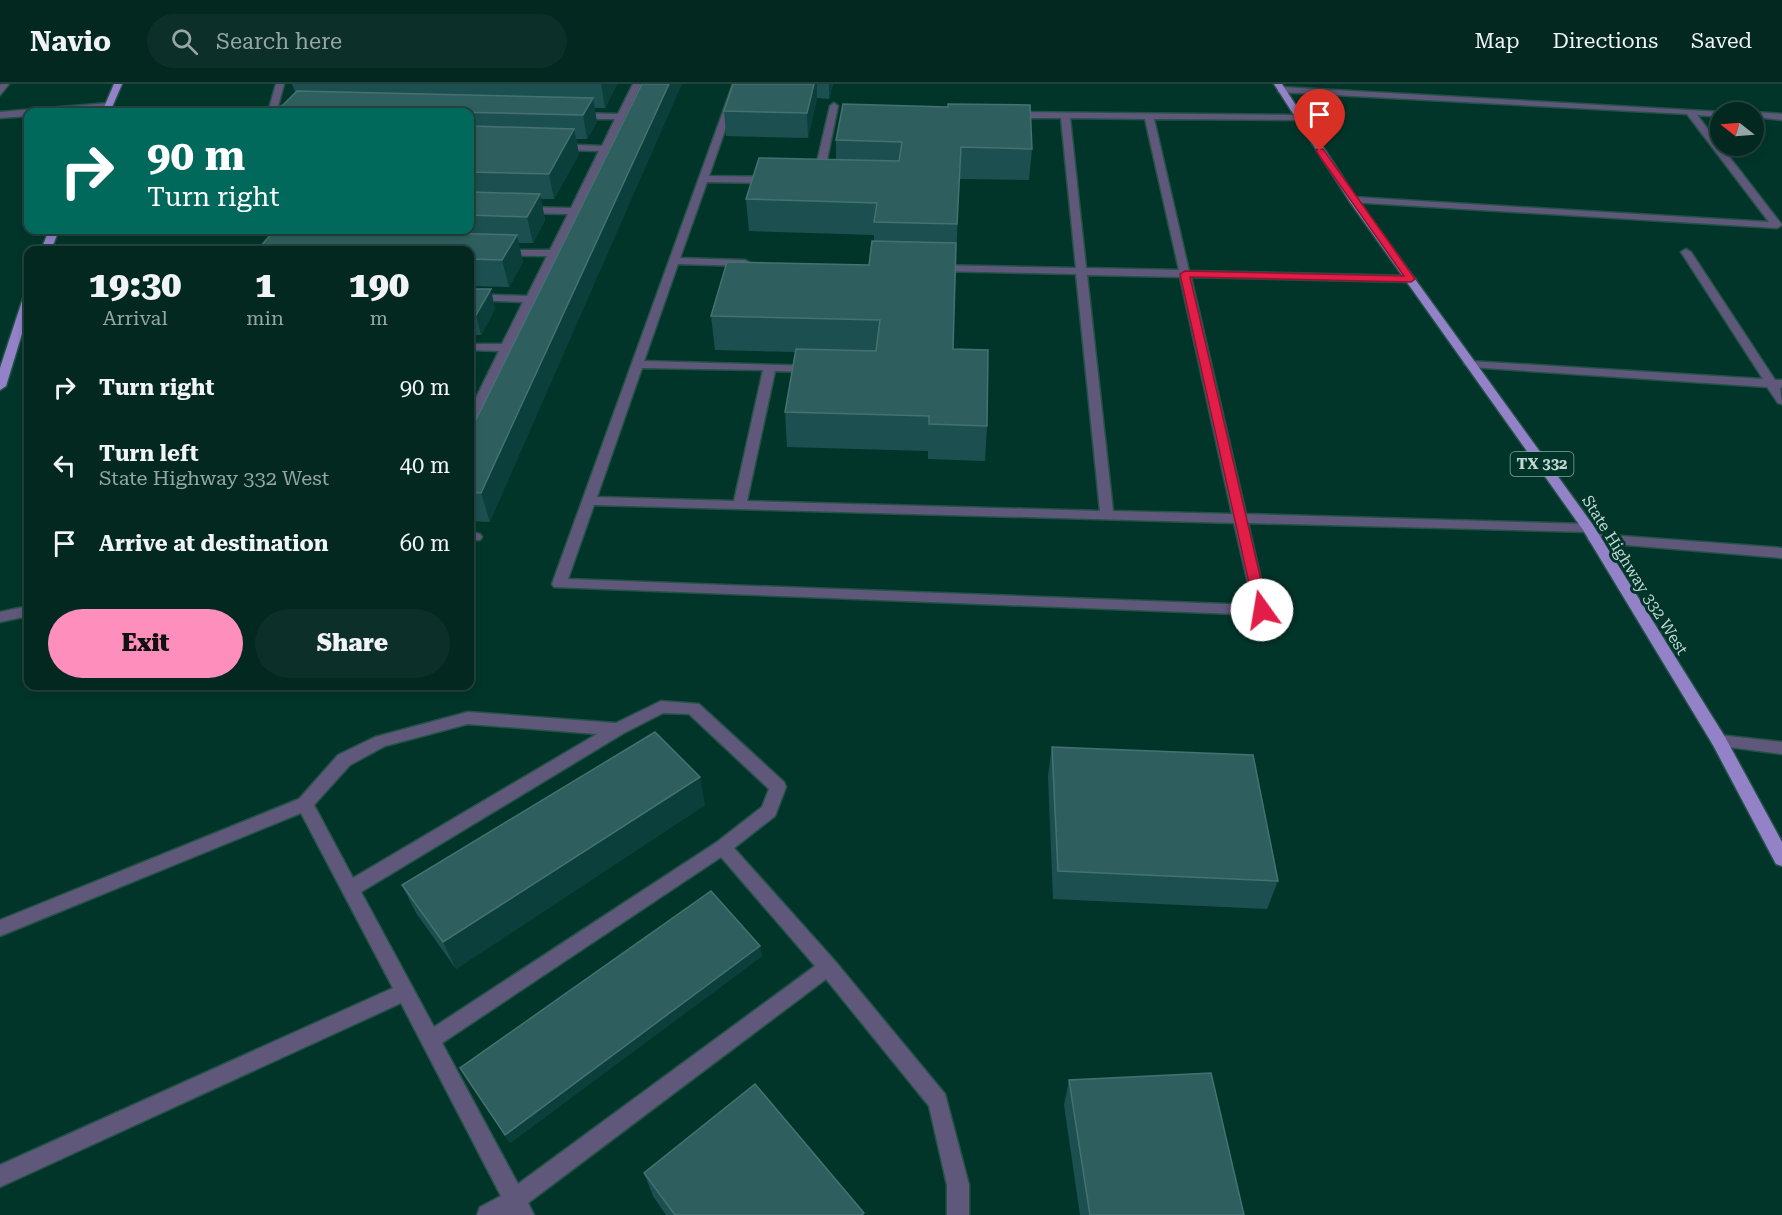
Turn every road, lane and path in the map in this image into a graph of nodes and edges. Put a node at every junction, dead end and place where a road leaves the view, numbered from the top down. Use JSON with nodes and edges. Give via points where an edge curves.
{"nodes":[{"id":1,"x":5,"y":84,"type":"edge"},
{"id":2,"x":118,"y":84,"type":"edge"},
{"id":3,"x":280,"y":84,"type":"edge"},
{"id":4,"x":637,"y":84,"type":"edge"},
{"id":5,"x":736,"y":84,"type":"edge"},
{"id":6,"x":1279,"y":87,"type":"edge"},
{"id":7,"x":0,"y":92,"type":"edge"},
{"id":8,"x":834,"y":106,"type":"dead end"},
{"id":9,"x":107,"y":108,"type":"edge"},
{"id":10,"x":274,"y":108,"type":"edge"},
{"id":11,"x":1690,"y":112,"type":"junction"},
{"id":12,"x":24,"y":113,"type":"edge"},
{"id":13,"x":1710,"y":113,"type":"edge"},
{"id":14,"x":996,"y":114,"type":"edge"},
{"id":15,"x":0,"y":115,"type":"edge"},
{"id":16,"x":562,"y":115,"type":"edge"},
{"id":17,"x":1065,"y":116,"type":"junction"},
{"id":18,"x":1764,"y":116,"type":"edge"},
{"id":19,"x":621,"y":117,"type":"junction"},
{"id":20,"x":1149,"y":117,"type":"junction"},
{"id":21,"x":1782,"y":117,"type":"edge"},
{"id":22,"x":1298,"y":118,"type":"junction"},
{"id":23,"x":549,"y":147,"type":"edge"},
{"id":24,"x":605,"y":148,"type":"junction"},
{"id":25,"x":703,"y":179,"type":"junction"},
{"id":26,"x":783,"y":180,"type":"edge"},
{"id":27,"x":806,"y":181,"type":"edge"},
{"id":28,"x":1353,"y":200,"type":"junction"},
{"id":29,"x":516,"y":209,"type":"edge"},
{"id":30,"x":574,"y":211,"type":"junction"},
{"id":31,"x":1779,"y":225,"type":"edge"},
{"id":32,"x":474,"y":252,"type":"edge"},
{"id":33,"x":1686,"y":252,"type":"dead end"},
{"id":34,"x":553,"y":253,"type":"junction"},
{"id":35,"x":673,"y":261,"type":"junction"},
{"id":36,"x":755,"y":263,"type":"edge"},
{"id":37,"x":930,"y":268,"type":"edge"},
{"id":38,"x":1082,"y":271,"type":"junction"},
{"id":39,"x":1185,"y":274,"type":"junction"},
{"id":40,"x":1411,"y":279,"type":"junction"},
{"id":41,"x":474,"y":297,"type":"edge"},
{"id":42,"x":530,"y":299,"type":"junction"},
{"id":43,"x":24,"y":311,"type":"edge"},
{"id":44,"x":474,"y":347,"type":"edge"},
{"id":45,"x":506,"y":348,"type":"junction"},
{"id":46,"x":637,"y":364,"type":"junction"},
{"id":47,"x":1470,"y":364,"type":"junction"},
{"id":48,"x":770,"y":367,"type":"junction"},
{"id":49,"x":828,"y":368,"type":"edge"},
{"id":50,"x":1777,"y":384,"type":"edge"},
{"id":51,"x":0,"y":386,"type":"edge"},
{"id":52,"x":1782,"y":400,"type":"edge"},
{"id":53,"x":474,"y":403,"type":"edge"},
{"id":54,"x":588,"y":501,"type":"junction"},
{"id":55,"x":740,"y":506,"type":"junction"},
{"id":56,"x":1107,"y":515,"type":"junction"},
{"id":57,"x":1240,"y":519,"type":"junction"},
{"id":58,"x":1592,"y":534,"type":"junction"},
{"id":59,"x":1782,"y":553,"type":"edge"},
{"id":60,"x":24,"y":612,"type":"edge"},
{"id":61,"x":0,"y":617,"type":"edge"},
{"id":62,"x":618,"y":729,"type":"junction"},
{"id":63,"x":1719,"y":741,"type":"junction"},
{"id":64,"x":1782,"y":748,"type":"edge"},
{"id":65,"x":305,"y":804,"type":"junction"},
{"id":66,"x":723,"y":847,"type":"junction"},
{"id":67,"x":1782,"y":859,"type":"edge"},
{"id":68,"x":350,"y":889,"type":"junction"},
{"id":69,"x":0,"y":928,"type":"edge"},
{"id":70,"x":828,"y":967,"type":"junction"},
{"id":71,"x":405,"y":992,"type":"junction"},
{"id":72,"x":431,"y":1040,"type":"junction"},
{"id":73,"x":0,"y":1176,"type":"edge"},
{"id":74,"x":519,"y":1207,"type":"edge"},
{"id":75,"x":488,"y":1215,"type":"edge"},
{"id":76,"x":958,"y":1215,"type":"edge"}],
"edges":[{"from":1,"to":7,"type":"street"},
{"from":2,"to":9,"type":"main road"},
{"from":3,"to":10,"type":"street"},
{"from":4,"to":19,"type":"street"},
{"from":5,"to":25,"type":"street"},
{"from":6,"to":11,"type":"street"},
{"from":6,"to":22,"type":"main road","name":"State Highway 332 West","number":"TX 332"},
{"from":8,"to":27,"type":"street","via":[[823,181]]},
{"from":11,"to":13,"type":"street"},
{"from":11,"to":31,"type":"street"},
{"from":12,"to":15,"type":"street"},
{"from":14,"to":17,"type":"street"},
{"from":16,"to":19,"type":"street"},
{"from":17,"to":20,"type":"street"},
{"from":17,"to":38,"type":"street"},
{"from":18,"to":21,"type":"street"},
{"from":19,"to":24,"type":"street"},
{"from":20,"to":22,"type":"street"},
{"from":20,"to":39,"type":"street"},
{"from":22,"to":28,"type":"main road","name":"State Highway 332 West","number":"TX 332"},
{"from":23,"to":24,"type":"street"},
{"from":24,"to":30,"type":"street"},
{"from":25,"to":26,"type":"street"},
{"from":25,"to":35,"type":"street"},
{"from":28,"to":31,"type":"street"},
{"from":28,"to":40,"type":"main road","name":"State Highway 332 West","number":"TX 332"},
{"from":29,"to":30,"type":"street"},
{"from":30,"to":34,"type":"street"},
{"from":32,"to":34,"type":"street"},
{"from":33,"to":50,"type":"street"},
{"from":34,"to":42,"type":"street"},
{"from":35,"to":36,"type":"street"},
{"from":35,"to":46,"type":"street"},
{"from":37,"to":38,"type":"street"},
{"from":38,"to":39,"type":"street"},
{"from":38,"to":56,"type":"street"},
{"from":39,"to":40,"type":"street"},
{"from":39,"to":57,"type":"street"},
{"from":40,"to":47,"type":"main road","name":"State Highway 332 West","number":"TX 332"},
{"from":41,"to":42,"type":"street"},
{"from":42,"to":45,"type":"street"},
{"from":43,"to":51,"type":"main road"},
{"from":44,"to":45,"type":"street"},
{"from":45,"to":53,"type":"street"},
{"from":46,"to":48,"type":"street"},
{"from":46,"to":54,"type":"street"},
{"from":47,"to":50,"type":"street"},
{"from":47,"to":58,"type":"main road","name":"State Highway 332 West","number":"TX 332"},
{"from":48,"to":49,"type":"street"},
{"from":48,"to":55,"type":"street"},
{"from":50,"to":52,"type":"street"},
{"from":54,"to":55,"type":"street"},
{"from":54,"to":57,"type":"street","via":[[559,584],[1262,610]]},
{"from":55,"to":56,"type":"street"},
{"from":56,"to":57,"type":"street"},
{"from":57,"to":58,"type":"street"},
{"from":58,"to":59,"type":"street"},
{"from":58,"to":63,"type":"main road","name":"State Highway 332 West","number":"TX 332"},
{"from":60,"to":61,"type":"street"},
{"from":62,"to":65,"type":"street","via":[[468,718],[381,741],[344,760]]},
{"from":62,"to":66,"type":"street","via":[[661,707],[693,708],[778,787],[769,811]]},
{"from":62,"to":68,"type":"street"},
{"from":63,"to":64,"type":"street"},
{"from":63,"to":67,"type":"main road","name":"State Highway 332 West","number":"TX 332"},
{"from":65,"to":68,"type":"street"},
{"from":65,"to":69,"type":"street"},
{"from":66,"to":70,"type":"street"},
{"from":66,"to":72,"type":"street"},
{"from":68,"to":71,"type":"street"},
{"from":70,"to":74,"type":"street"},
{"from":70,"to":76,"type":"street","via":[[938,1101],[958,1185]]},
{"from":71,"to":72,"type":"street"},
{"from":71,"to":73,"type":"street"},
{"from":72,"to":74,"type":"street"},
{"from":74,"to":75,"type":"street"}]}
